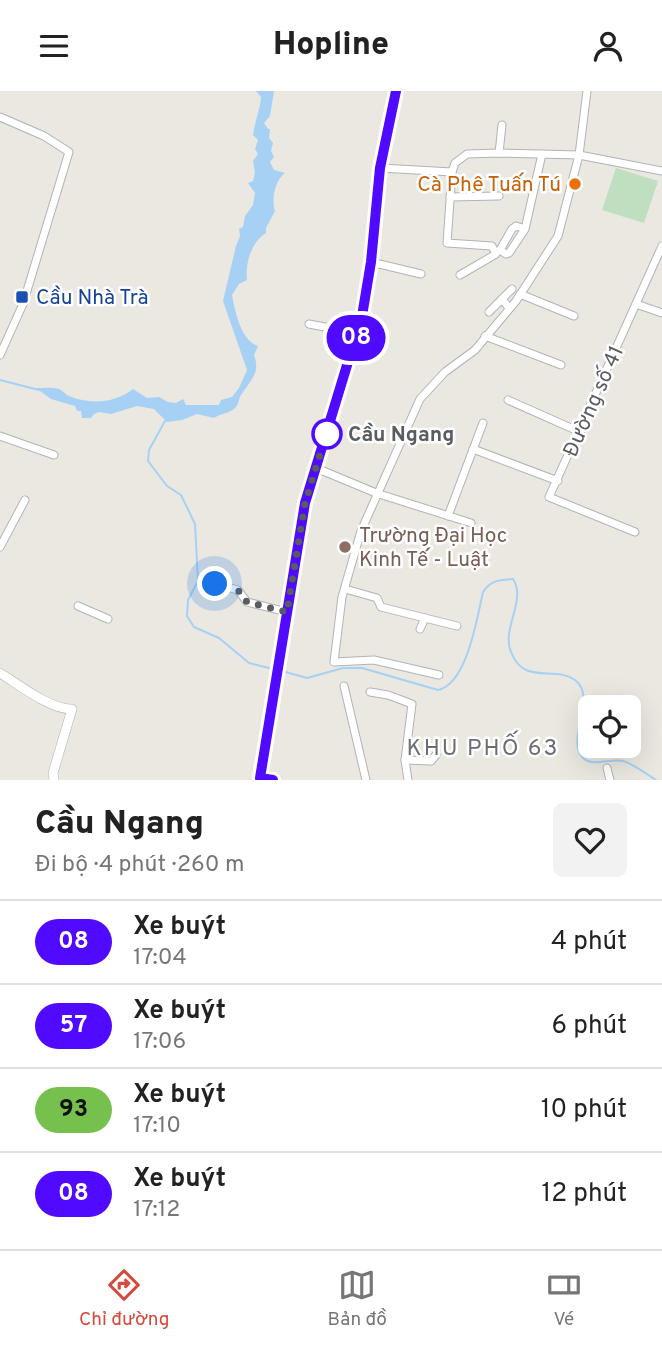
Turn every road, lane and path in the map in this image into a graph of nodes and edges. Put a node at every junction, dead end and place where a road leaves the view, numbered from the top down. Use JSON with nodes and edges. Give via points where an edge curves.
{"nodes":[{"id":1,"x":396,"y":91,"type":"edge"},
{"id":2,"x":587,"y":91,"type":"edge"},
{"id":3,"x":0,"y":117,"type":"edge"},
{"id":4,"x":502,"y":125,"type":"dead end"},
{"id":5,"x":499,"y":153,"type":"junction"},
{"id":6,"x":542,"y":154,"type":"junction"},
{"id":7,"x":579,"y":155,"type":"junction"},
{"id":8,"x":380,"y":168,"type":"junction"},
{"id":9,"x":662,"y":171,"type":"edge"},
{"id":10,"x":452,"y":172,"type":"junction"},
{"id":11,"x":499,"y":196,"type":"dead end"},
{"id":12,"x":450,"y":197,"type":"junction"},
{"id":13,"x":525,"y":229,"type":"dead end"},
{"id":14,"x":662,"y":246,"type":"edge"},
{"id":15,"x":371,"y":262,"type":"junction"},
{"id":16,"x":421,"y":274,"type":"dead end"},
{"id":17,"x":460,"y":275,"type":"dead end"},
{"id":18,"x":512,"y":289,"type":"dead end"},
{"id":19,"x":520,"y":294,"type":"junction"},
{"id":20,"x":502,"y":299,"type":"junction"},
{"id":21,"x":636,"y":304,"type":"junction"},
{"id":22,"x":509,"y":308,"type":"junction"},
{"id":23,"x":489,"y":311,"type":"dead end"},
{"id":24,"x":662,"y":313,"type":"edge"},
{"id":25,"x":575,"y":316,"type":"dead end"},
{"id":26,"x":309,"y":324,"type":"dead end"},
{"id":27,"x":357,"y":333,"type":"junction"},
{"id":28,"x":485,"y":336,"type":"junction"},
{"id":29,"x":0,"y":355,"type":"edge"},
{"id":30,"x":561,"y":365,"type":"dead end"},
{"id":31,"x":509,"y":400,"type":"dead end"},
{"id":32,"x":483,"y":423,"type":"dead end"},
{"id":33,"x":580,"y":432,"type":"junction"},
{"id":34,"x":0,"y":436,"type":"edge"},
{"id":35,"x":473,"y":449,"type":"junction"},
{"id":36,"x":54,"y":455,"type":"dead end"},
{"id":37,"x":316,"y":468,"type":"junction"},
{"id":38,"x":558,"y":481,"type":"junction"},
{"id":39,"x":376,"y":493,"type":"junction"},
{"id":40,"x":25,"y":500,"type":"dead end"},
{"id":41,"x":448,"y":516,"type":"junction"},
{"id":42,"x":471,"y":523,"type":"dead end"},
{"id":43,"x":635,"y":532,"type":"dead end"},
{"id":44,"x":0,"y":547,"type":"edge"},
{"id":45,"x":215,"y":584,"type":"dead end"},
{"id":46,"x":345,"y":589,"type":"junction"},
{"id":47,"x":78,"y":606,"type":"dead end"},
{"id":48,"x":287,"y":612,"type":"junction"},
{"id":49,"x":425,"y":618,"type":"junction"},
{"id":50,"x":108,"y":619,"type":"dead end"},
{"id":51,"x":457,"y":626,"type":"dead end"},
{"id":52,"x":420,"y":629,"type":"dead end"},
{"id":53,"x":0,"y":673,"type":"edge"},
{"id":54,"x":439,"y":675,"type":"dead end"},
{"id":55,"x":344,"y":685,"type":"dead end"},
{"id":56,"x":370,"y":692,"type":"dead end"},
{"id":57,"x":436,"y":755,"type":"dead end"},
{"id":58,"x":405,"y":760,"type":"junction"},
{"id":59,"x":607,"y":768,"type":"dead end"},
{"id":60,"x":259,"y":779,"type":"edge"},
{"id":61,"x":54,"y":780,"type":"edge"},
{"id":62,"x":273,"y":780,"type":"edge"},
{"id":63,"x":366,"y":780,"type":"edge"},
{"id":64,"x":408,"y":780,"type":"edge"},
{"id":65,"x":610,"y":780,"type":"edge"}],
"edges":[{"from":1,"to":8,"type":"main road"},
{"from":2,"to":7,"type":"street"},
{"from":3,"to":29,"type":"street","via":[[69,152],[23,304]]},
{"from":4,"to":5,"type":"street"},
{"from":5,"to":6,"type":"street"},
{"from":5,"to":10,"type":"street","via":[[467,154]]},
{"from":6,"to":7,"type":"street"},
{"from":6,"to":13,"type":"street"},
{"from":7,"to":9,"type":"street"},
{"from":7,"to":19,"type":"street","via":[[558,236]]},
{"from":8,"to":10,"type":"street"},
{"from":8,"to":15,"type":"main road"},
{"from":10,"to":12,"type":"street"},
{"from":11,"to":12,"type":"street"},
{"from":12,"to":17,"type":"street","via":[[447,243],[492,246],[496,254]]},
{"from":14,"to":21,"type":"street","name":"Đường số 41"},
{"from":15,"to":16,"type":"street"},
{"from":15,"to":27,"type":"main road"},
{"from":18,"to":20,"type":"street"},
{"from":19,"to":22,"type":"street"},
{"from":19,"to":25,"type":"street"},
{"from":20,"to":22,"type":"street"},
{"from":20,"to":23,"type":"street"},
{"from":21,"to":24,"type":"street"},
{"from":21,"to":33,"type":"street","name":"Đường số 41"},
{"from":22,"to":28,"type":"street"},
{"from":26,"to":27,"type":"street"},
{"from":27,"to":37,"type":"main road"},
{"from":28,"to":30,"type":"street"},
{"from":28,"to":39,"type":"street","via":[[475,350],[422,393]]},
{"from":31,"to":33,"type":"street"},
{"from":32,"to":35,"type":"street"},
{"from":33,"to":38,"type":"street","name":"Đường số 41"},
{"from":34,"to":36,"type":"street"},
{"from":35,"to":38,"type":"street"},
{"from":35,"to":41,"type":"street"},
{"from":37,"to":39,"type":"street"},
{"from":37,"to":48,"type":"main road","via":[[305,503]]},
{"from":38,"to":43,"type":"street","name":"Đường số 41","via":[[549,497]]},
{"from":39,"to":41,"type":"street"},
{"from":39,"to":46,"type":"street"},
{"from":40,"to":44,"type":"street"},
{"from":41,"to":42,"type":"street"},
{"from":45,"to":48,"type":"street","via":[[238,590],[247,602]]},
{"from":46,"to":49,"type":"street","via":[[377,598],[381,607]]},
{"from":46,"to":54,"type":"street","via":[[334,662],[374,660]]},
{"from":47,"to":50,"type":"street"},
{"from":48,"to":60,"type":"main road"},
{"from":49,"to":51,"type":"street"},
{"from":49,"to":52,"type":"street"},
{"from":53,"to":61,"type":"street","via":[[39,697],[72,709]]},
{"from":55,"to":63,"type":"street"},
{"from":56,"to":58,"type":"street","via":[[412,704]]},
{"from":57,"to":58,"type":"street","via":[[431,761]]},
{"from":58,"to":64,"type":"street"},
{"from":59,"to":65,"type":"street"},
{"from":60,"to":62,"type":"main road"}]}
